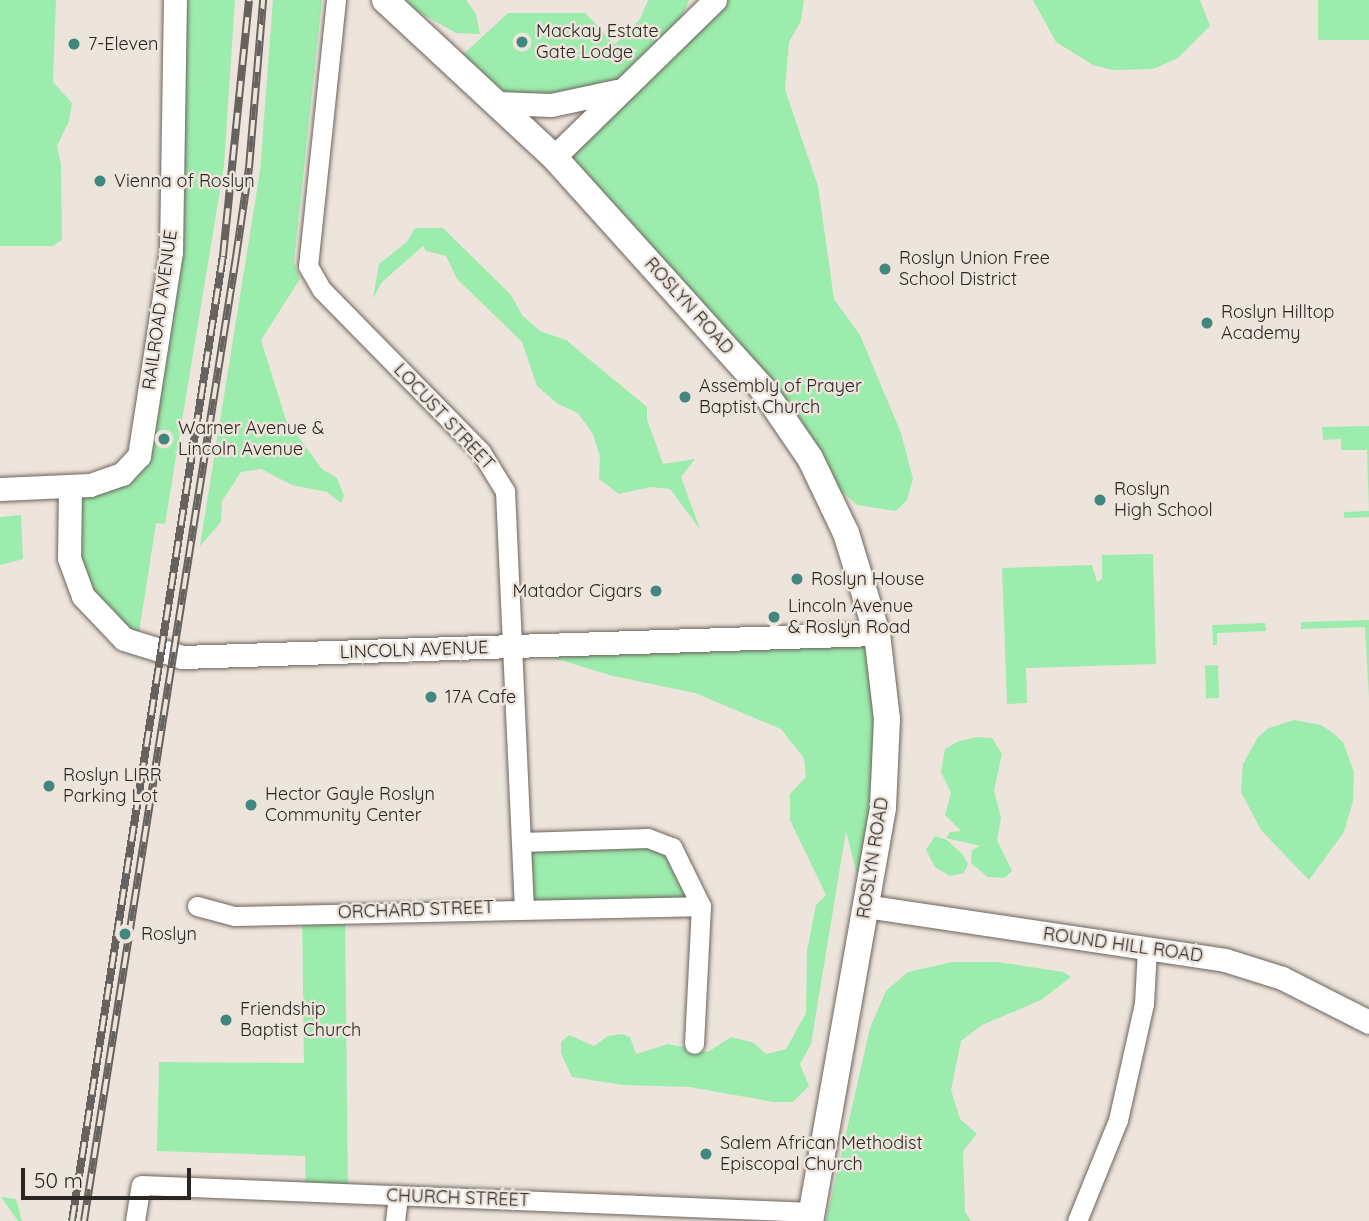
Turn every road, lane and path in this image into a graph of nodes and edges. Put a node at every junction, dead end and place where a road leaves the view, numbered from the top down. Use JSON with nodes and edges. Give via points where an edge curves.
{"nodes":[{"id":1,"x":175,"y":0,"type":"edge"},
{"id":2,"x":336,"y":0,"type":"edge"},
{"id":3,"x":385,"y":0,"type":"edge"},
{"id":4,"x":715,"y":0,"type":"edge"},
{"id":5,"x":620,"y":90,"type":"junction"},
{"id":6,"x":497,"y":103,"type":"junction"},
{"id":7,"x":554,"y":157,"type":"junction"},
{"id":8,"x":0,"y":489,"type":"edge"},
{"id":9,"x":70,"y":489,"type":"junction"},
{"id":10,"x":877,"y":634,"type":"junction"},
{"id":11,"x":514,"y":646,"type":"junction"},
{"id":12,"x":522,"y":842,"type":"junction"},
{"id":13,"x":197,"y":906,"type":"dead end"},
{"id":14,"x":701,"y":906,"type":"junction"},
{"id":15,"x":865,"y":906,"type":"junction"},
{"id":16,"x":524,"y":907,"type":"junction"},
{"id":17,"x":1147,"y":949,"type":"junction"},
{"id":18,"x":1369,"y":1022,"type":"edge"},
{"id":19,"x":694,"y":1044,"type":"dead end"},
{"id":20,"x":398,"y":1195,"type":"junction"},
{"id":21,"x":811,"y":1216,"type":"edge"},
{"id":22,"x":135,"y":1221,"type":"edge"},
{"id":23,"x":395,"y":1221,"type":"edge"},
{"id":24,"x":1077,"y":1221,"type":"edge"}],
"edges":[{"from":1,"to":9,"type":"street","name":"RAILROAD AVENUE","via":[[171,252],[142,447],[122,474]]},
{"from":2,"to":11,"type":"street","name":"LOCUST STREET","via":[[308,265],[322,290],[481,452],[501,481],[509,527]]},
{"from":3,"to":6,"type":"main road","name":"ROSLYN ROAD"},
{"from":4,"to":5,"type":"street"},
{"from":5,"to":6,"type":"street","via":[[572,103]]},
{"from":5,"to":7,"type":"street"},
{"from":6,"to":7,"type":"main road","name":"ROSLYN ROAD"},
{"from":7,"to":10,"type":"main road","name":"ROSLYN ROAD","via":[[768,396],[821,478],[846,533]]},
{"from":8,"to":9,"type":"street","name":"RAILROAD AVENUE"},
{"from":9,"to":11,"type":"street","name":"LINCOLN AVENUE","via":[[69,558],[76,584],[103,621],[137,646],[187,657]]},
{"from":10,"to":11,"type":"street","name":"LINCOLN AVENUE"},
{"from":10,"to":15,"type":"main road","name":"ROSLYN ROAD","via":[[887,719],[883,808]]},
{"from":11,"to":12,"type":"street","name":"LOCUST STREET"},
{"from":12,"to":14,"type":"street","via":[[661,841],[679,857]]},
{"from":12,"to":16,"type":"street","name":"LOCUST STREET"},
{"from":13,"to":16,"type":"street","name":"ORCHARD STREET","via":[[234,916]]},
{"from":14,"to":16,"type":"street","name":"ORCHARD STREET"},
{"from":14,"to":19,"type":"street"},
{"from":15,"to":17,"type":"street","name":"ROUND HILL ROAD"},
{"from":15,"to":21,"type":"main road","name":"ROSLYN ROAD"},
{"from":17,"to":18,"type":"street","name":"ROUND HILL ROAD","via":[[1256,967]]},
{"from":17,"to":24,"type":"street","via":[[1144,1004],[1118,1120]]},
{"from":20,"to":21,"type":"street","name":"CHURCH STREET"},
{"from":20,"to":22,"type":"street","name":"CHURCH STREET","via":[[141,1185]]},
{"from":20,"to":23,"type":"street"}]}
